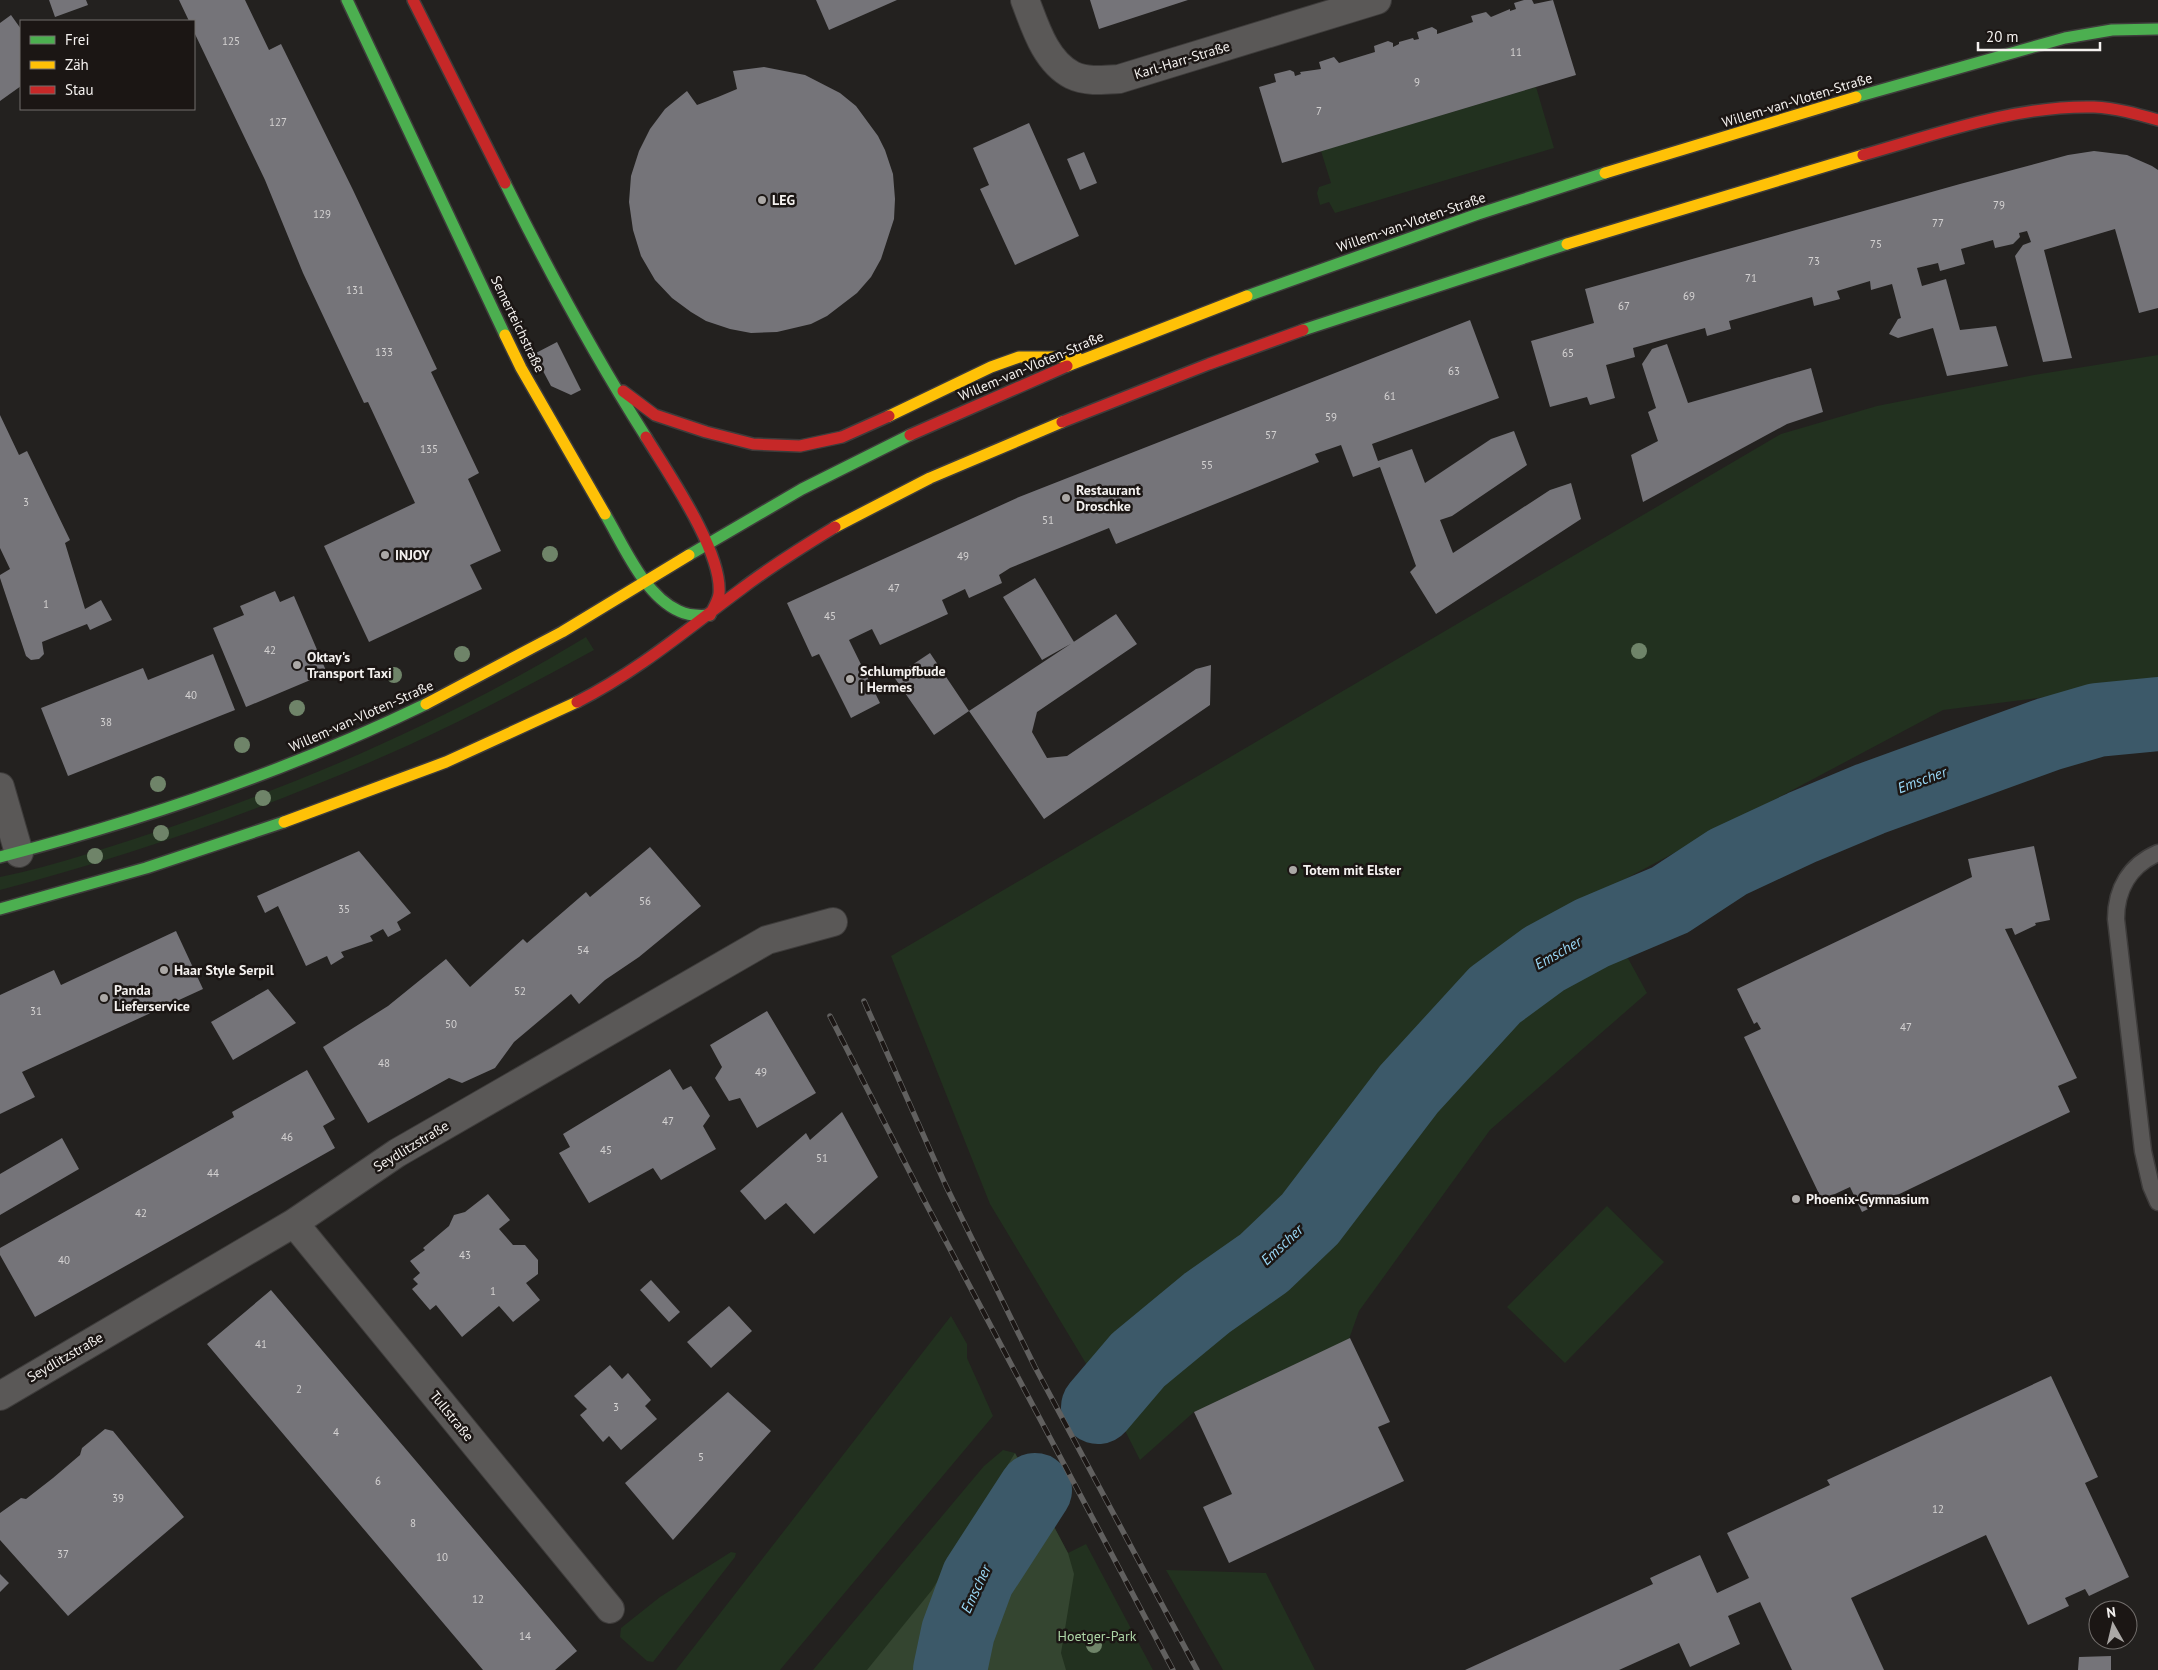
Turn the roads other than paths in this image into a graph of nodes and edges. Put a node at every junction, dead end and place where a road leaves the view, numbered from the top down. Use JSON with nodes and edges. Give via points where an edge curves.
{"nodes":[{"id":1,"x":347,"y":0,"type":"edge"},
{"id":2,"x":413,"y":0,"type":"edge"},
{"id":3,"x":1025,"y":0,"type":"edge"},
{"id":4,"x":1377,"y":0,"type":"edge"},
{"id":5,"x":2158,"y":29,"type":"edge"},
{"id":6,"x":2155,"y":118,"type":"edge"},
{"id":7,"x":1089,"y":357,"type":"junction"},
{"id":8,"x":613,"y":385,"type":"junction"},
{"id":9,"x":708,"y":543,"type":"junction"},
{"id":10,"x":644,"y":581,"type":"junction"},
{"id":11,"x":710,"y":615,"type":"junction"},
{"id":12,"x":0,"y":787,"type":"edge"},
{"id":13,"x":2158,"y":853,"type":"edge"},
{"id":14,"x":9,"y":855,"type":"edge"},
{"id":15,"x":0,"y":909,"type":"edge"},
{"id":16,"x":833,"y":922,"type":"dead end"},
{"id":17,"x":2158,"y":1202,"type":"edge"},
{"id":18,"x":294,"y":1223,"type":"junction"},
{"id":19,"x":0,"y":1396,"type":"edge"},
{"id":20,"x":610,"y":1609,"type":"dead end"}],
"edges":[{"from":1,"to":10,"type":"main road","name":"Semerteichstraße","via":[[520,368]]},
{"from":2,"to":8,"type":"main road","via":[[542,257]]},
{"from":3,"to":4,"type":"street","name":"Karl-Harr-Straße","via":[[1041,44],[1072,75],[1094,80],[1119,79]]},
{"from":5,"to":7,"type":"main road","name":"Willem-van-Vloten-Straße","via":[[2105,31],[2041,45],[1580,180],[1282,282]]},
{"from":6,"to":11,"type":"main road","via":[[2096,107],[2050,110],[1974,124],[1482,269],[1341,316],[1128,393],[928,479],[815,539],[740,589]]},
{"from":7,"to":8,"type":"main road","via":[[1019,357],[842,437],[800,446],[753,444],[706,432],[656,415]]},
{"from":7,"to":9,"type":"main road","name":"Willem-van-Vloten-Straße","via":[[841,469],[789,495]]},
{"from":8,"to":9,"type":"main road"},
{"from":9,"to":10,"type":"main road","name":"Willem-van-Vloten-Straße"},
{"from":9,"to":11,"type":"main road","via":[[718,576],[719,595]]},
{"from":10,"to":11,"type":"main road","name":"Semerteichstraße","via":[[683,614]]},
{"from":10,"to":14,"type":"main road","name":"Willem-van-Vloten-Straße","via":[[593,615],[519,657],[369,732],[223,789]]},
{"from":11,"to":15,"type":"main road","via":[[626,674],[563,708],[405,780],[160,864]]},
{"from":12,"to":14,"type":"street"},
{"from":13,"to":17,"type":"lane","via":[[2144,859],[2128,876],[2116,902],[2143,1151],[2150,1186]]},
{"from":16,"to":18,"type":"street","name":"Seydlitzstraße","via":[[767,940],[397,1153]]},
{"from":18,"to":19,"type":"street","name":"Seydlitzstraße"},
{"from":18,"to":20,"type":"street","name":"Tullstraße"}]}
